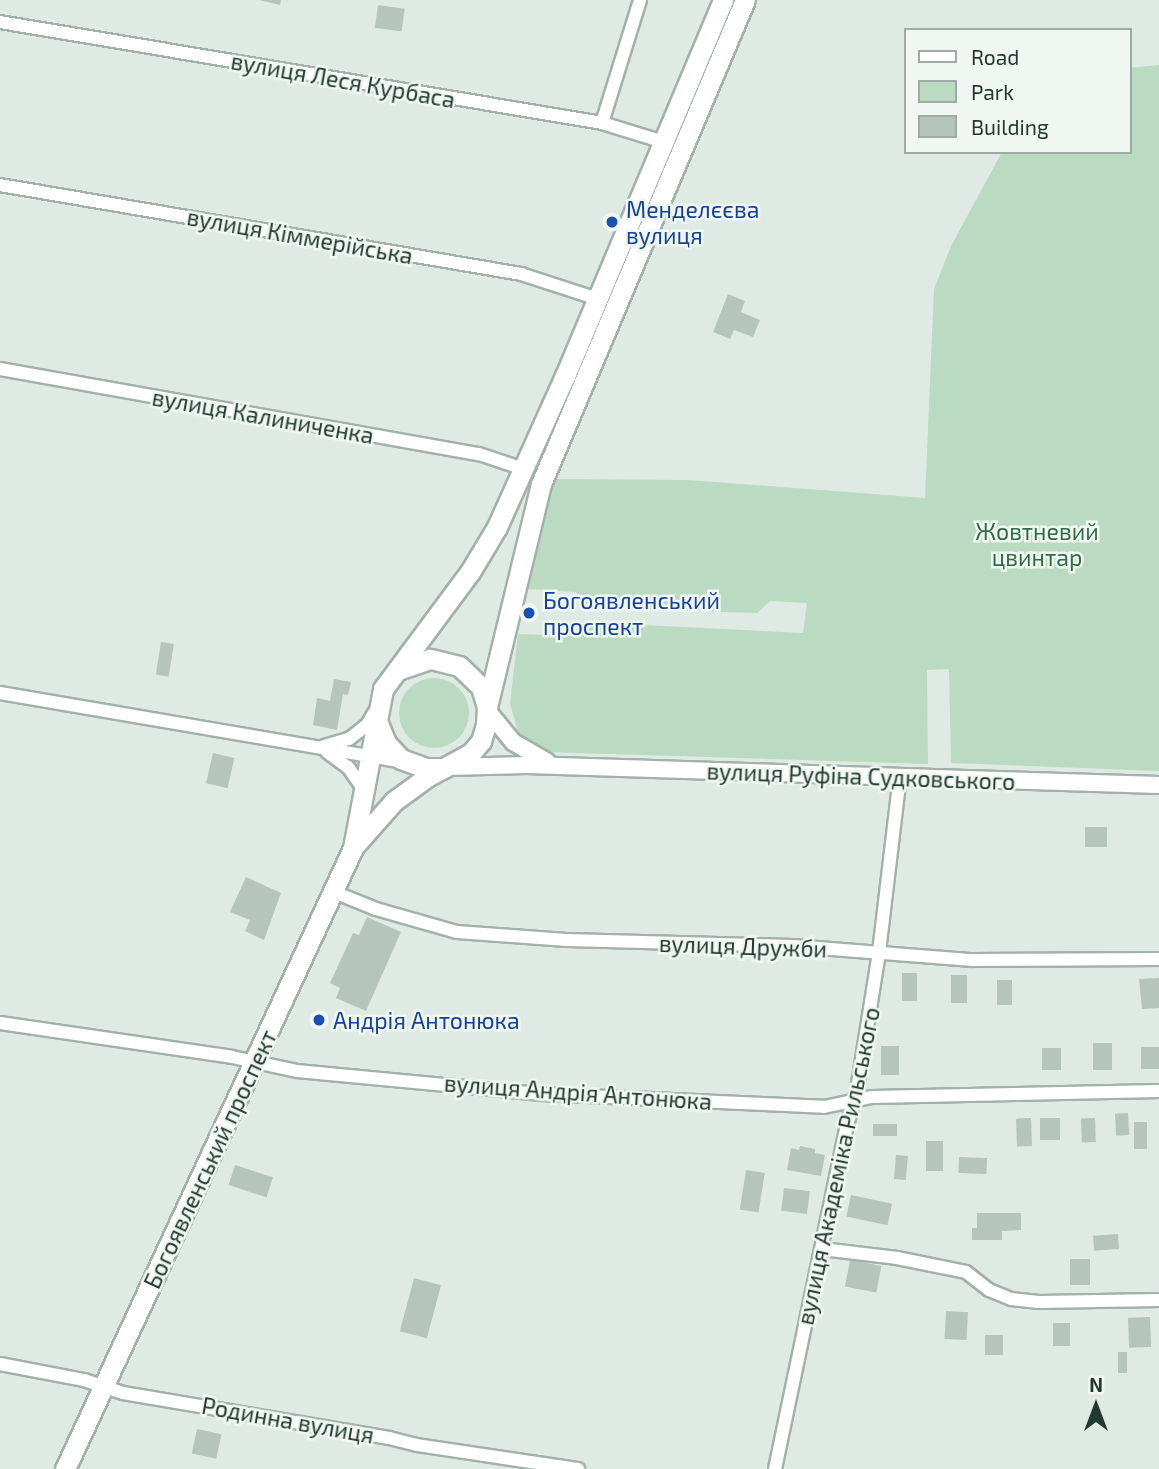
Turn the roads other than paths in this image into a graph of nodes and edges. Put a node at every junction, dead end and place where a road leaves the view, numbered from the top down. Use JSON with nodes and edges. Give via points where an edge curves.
{"nodes":[{"id":1,"x":640,"y":0,"type":"edge"},
{"id":2,"x":723,"y":0,"type":"edge"},
{"id":3,"x":745,"y":0,"type":"edge"},
{"id":4,"x":0,"y":22,"type":"edge"},
{"id":5,"x":602,"y":123,"type":"junction"},
{"id":6,"x":664,"y":142,"type":"junction"},
{"id":7,"x":684,"y":150,"type":"junction"},
{"id":8,"x":0,"y":184,"type":"edge"},
{"id":9,"x":598,"y":299,"type":"junction"},
{"id":10,"x":0,"y":369,"type":"edge"},
{"id":11,"x":524,"y":469,"type":"junction"},
{"id":12,"x":401,"y":669,"type":"junction"},
{"id":13,"x":0,"y":693,"type":"edge"},
{"id":14,"x":487,"y":708,"type":"junction"},
{"id":15,"x":378,"y":715,"type":"junction"},
{"id":16,"x":310,"y":746,"type":"junction"},
{"id":17,"x":371,"y":757,"type":"junction"},
{"id":18,"x":408,"y":763,"type":"junction"},
{"id":19,"x":563,"y":766,"type":"junction"},
{"id":20,"x":445,"y":768,"type":"junction"},
{"id":21,"x":900,"y":777,"type":"junction"},
{"id":22,"x":1159,"y":785,"type":"edge"},
{"id":23,"x":364,"y":790,"type":"junction"},
{"id":24,"x":354,"y":848,"type":"junction"},
{"id":25,"x":334,"y":892,"type":"junction"},
{"id":26,"x":879,"y":952,"type":"junction"},
{"id":27,"x":1159,"y":959,"type":"edge"},
{"id":28,"x":0,"y":1023,"type":"edge"},
{"id":29,"x":255,"y":1063,"type":"junction"},
{"id":30,"x":1159,"y":1091,"type":"edge"},
{"id":31,"x":854,"y":1101,"type":"junction"},
{"id":32,"x":822,"y":1249,"type":"junction"},
{"id":33,"x":1159,"y":1300,"type":"edge"},
{"id":34,"x":0,"y":1364,"type":"edge"},
{"id":35,"x":104,"y":1387,"type":"junction"},
{"id":36,"x":65,"y":1469,"type":"edge"},
{"id":37,"x":578,"y":1469,"type":"edge"},
{"id":38,"x":775,"y":1469,"type":"edge"}],
"edges":[{"from":1,"to":5,"type":"street"},
{"from":2,"to":6,"type":"main road","name":"Богоявленський проспект"},
{"from":3,"to":7,"type":"main road","name":"Богоявленський проспект"},
{"from":4,"to":5,"type":"street","name":"вулиця Леся Курбаса"},
{"from":5,"to":6,"type":"street","name":"вулиця Леся Курбаса"},
{"from":6,"to":7,"type":"street","name":"вулиця Леся Курбаса"},
{"from":6,"to":9,"type":"main road","name":"Богоявленський проспект"},
{"from":7,"to":14,"type":"main road","name":"Богоявленський проспект","via":[[541,484]]},
{"from":8,"to":9,"type":"street","name":"вулиця Кіммерійська","via":[[521,274]]},
{"from":9,"to":11,"type":"main road","name":"Богоявленський проспект"},
{"from":10,"to":11,"type":"street","name":"вулиця Калиниченка","via":[[479,454]]},
{"from":11,"to":12,"type":"main road","name":"Богоявленський проспект","via":[[470,572]]},
{"from":12,"to":14,"type":"main road","via":[[430,659],[450,662],[475,679]]},
{"from":12,"to":15,"type":"main road","name":"Богоявленський проспект","via":[[388,681]]},
{"from":13,"to":16,"type":"street","name":"вулиця Руфіна Судковського"},
{"from":14,"to":19,"type":"street","name":"вулиця Руфіна Судковського","via":[[522,749]]},
{"from":14,"to":20,"type":"main road","name":"Богоявленський проспект","via":[[484,733],[476,748]]},
{"from":15,"to":16,"type":"street","name":"вулиця Руфіна Судковського","via":[[349,738]]},
{"from":15,"to":17,"type":"main road","name":"Богоявленський проспект"},
{"from":15,"to":18,"type":"main road","via":[[390,749]]},
{"from":16,"to":17,"type":"street","name":"вулиця Руфіна Судковського"},
{"from":16,"to":23,"type":"street","name":"вулиця Руфіна Судковського","via":[[337,758]]},
{"from":17,"to":18,"type":"street","name":"вулиця Руфіна Судковського"},
{"from":17,"to":23,"type":"main road","name":"Богоявленський проспект"},
{"from":18,"to":20,"type":"main road","name":"вулиця Руфіна Судковського"},
{"from":19,"to":20,"type":"street","name":"вулиця Руфіна Судковського"},
{"from":19,"to":21,"type":"street","name":"вулиця Руфіна Судковського"},
{"from":20,"to":24,"type":"main road","name":"Богоявленський проспект","via":[[394,801]]},
{"from":21,"to":22,"type":"street","name":"вулиця Руфіна Судковського"},
{"from":21,"to":26,"type":"street","name":"вулиця Академіка Рильського"},
{"from":23,"to":24,"type":"main road","name":"Богоявленський проспект"},
{"from":24,"to":25,"type":"main road","name":"Богоявленський проспект"},
{"from":25,"to":26,"type":"street","name":"вулиця Дружби","via":[[457,932]]},
{"from":25,"to":29,"type":"main road","name":"Богоявленський проспект"},
{"from":26,"to":27,"type":"street","name":"вулиця Дружби","via":[[972,960]]},
{"from":26,"to":31,"type":"street","name":"вулиця Академіка Рильського"},
{"from":28,"to":29,"type":"street","name":"вулиця Андрія Антонюка"},
{"from":29,"to":31,"type":"street","name":"вулиця Андрія Антонюка","via":[[336,1076],[542,1094],[824,1107]]},
{"from":29,"to":35,"type":"main road","name":"Богоявленський проспект"},
{"from":30,"to":31,"type":"street","name":"вулиця Андрія Антонюка"},
{"from":31,"to":32,"type":"street","name":"вулиця Академіка Рильського"},
{"from":32,"to":33,"type":"street","via":[[966,1272],[989,1290],[1011,1299]]},
{"from":32,"to":38,"type":"street","name":"вулиця Академіка Рильського"},
{"from":34,"to":35,"type":"street","name":"Родинна вулиця"},
{"from":35,"to":36,"type":"main road","name":"Богоявленський проспект"},
{"from":35,"to":37,"type":"street","name":"Родинна вулиця","via":[[417,1445]]}]}
